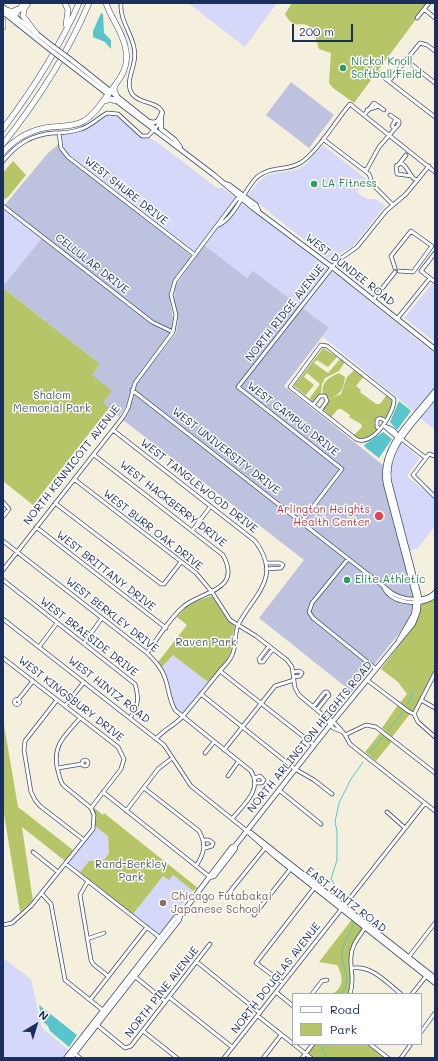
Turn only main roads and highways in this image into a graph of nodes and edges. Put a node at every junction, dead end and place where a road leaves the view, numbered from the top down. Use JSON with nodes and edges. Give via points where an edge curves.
{"nodes":[{"id":1,"x":28,"y":3,"type":"edge"},
{"id":2,"x":64,"y":3,"type":"edge"},
{"id":3,"x":78,"y":3,"type":"edge"},
{"id":4,"x":89,"y":3,"type":"edge"},
{"id":5,"x":106,"y":3,"type":"edge"},
{"id":6,"x":23,"y":5,"type":"edge"},
{"id":7,"x":4,"y":10,"type":"edge"},
{"id":8,"x":14,"y":19,"type":"junction"},
{"id":9,"x":3,"y":21,"type":"edge"},
{"id":10,"x":3,"y":26,"type":"edge"},
{"id":11,"x":36,"y":33,"type":"junction"},
{"id":12,"x":60,"y":42,"type":"junction"},
{"id":13,"x":49,"y":46,"type":"junction"},
{"id":14,"x":115,"y":85,"type":"junction"},
{"id":15,"x":109,"y":93,"type":"junction"},
{"id":16,"x":116,"y":99,"type":"junction"},
{"id":17,"x":102,"y":103,"type":"junction"},
{"id":18,"x":162,"y":113,"type":"road end"},
{"id":19,"x":161,"y":120,"type":"road end"},
{"id":20,"x":150,"y":122,"type":"junction"},
{"id":21,"x":3,"y":128,"type":"edge"},
{"id":22,"x":155,"y":129,"type":"junction"},
{"id":23,"x":3,"y":144,"type":"edge"},
{"id":24,"x":182,"y":151,"type":"junction"},
{"id":25,"x":3,"y":152,"type":"edge"},
{"id":26,"x":432,"y":346,"type":"edge"},
{"id":27,"x":435,"y":354,"type":"edge"},
{"id":28,"x":435,"y":391,"type":"edge"},
{"id":29,"x":434,"y":397,"type":"edge"},
{"id":30,"x":246,"y":832,"type":"junction"},
{"id":31,"x":291,"y":867,"type":"junction"},
{"id":32,"x":428,"y":974,"type":"junction"},
{"id":33,"x":435,"y":978,"type":"edge"},
{"id":34,"x":435,"y":983,"type":"edge"},
{"id":35,"x":105,"y":1012,"type":"junction"},
{"id":36,"x":66,"y":1058,"type":"edge"},
{"id":37,"x":71,"y":1058,"type":"edge"}],
"edges":[{"from":1,"to":11,"type":"highway","via":[[23,16]]},
{"from":2,"to":12,"type":"highway","via":[[68,10]]},
{"from":3,"to":12,"type":"highway"},
{"from":4,"to":23,"type":"highway","via":[[54,73]]},
{"from":5,"to":14,"type":"highway","via":[[127,53],[124,71]]},
{"from":6,"to":7,"type":"highway","via":[[12,12]]},
{"from":6,"to":8,"type":"highway"},
{"from":7,"to":8,"type":"main road"},
{"from":8,"to":11,"type":"main road"},
{"from":8,"to":13,"type":"main road"},
{"from":9,"to":10,"type":"highway"},
{"from":11,"to":13,"type":"main road"},
{"from":12,"to":21,"type":"highway","via":[[36,82]]},
{"from":13,"to":15,"type":"main road","name":"WEST DUNDEE ROAD","bridge":true},
{"from":14,"to":15,"type":"highway"},
{"from":14,"to":16,"type":"highway"},
{"from":15,"to":16,"type":"main road","name":"WEST DUNDEE ROAD"},
{"from":15,"to":17,"type":"highway"},
{"from":16,"to":17,"type":"highway","via":[[108,99]]},
{"from":16,"to":20,"type":"main road","name":"WEST DUNDEE ROAD"},
{"from":16,"to":22,"type":"main road","name":"WEST DUNDEE ROAD"},
{"from":17,"to":25,"type":"highway","via":[[85,121],[26,133]]},
{"from":18,"to":20,"type":"main road","via":[[158,121]]},
{"from":19,"to":24,"type":"main road","via":[[161,129],[175,140]]},
{"from":20,"to":22,"type":"main road","name":"WEST DUNDEE ROAD"},
{"from":22,"to":24,"type":"main road","name":"WEST DUNDEE ROAD"},
{"from":24,"to":26,"type":"main road","name":"WEST DUNDEE ROAD","via":[[256,205],[258,210]]},
{"from":26,"to":27,"type":"main road"},
{"from":28,"to":29,"type":"main road","name":"NORTH ARLINGTON HEIGHTS ROAD"},
{"from":29,"to":30,"type":"main road","name":"NORTH ARLINGTON HEIGHTS ROAD","via":[[387,455],[384,476],[418,600],[413,617],[399,640]]},
{"from":30,"to":31,"type":"main road","name":"EAST HINTZ ROAD"},
{"from":30,"to":31,"type":"main road","name":"EAST HINTZ ROAD","via":[[251,833]]},
{"from":30,"to":35,"type":"main road","name":"NORTH ARLINGTON HEIGHTS ROAD","via":[[180,916],[176,917]]},
{"from":31,"to":32,"type":"main road","name":"EAST HINTZ ROAD"},
{"from":32,"to":33,"type":"main road","name":"EAST HINTZ ROAD"},
{"from":32,"to":34,"type":"main road","name":"EAST HINTZ ROAD"},
{"from":35,"to":36,"type":"main road","name":"NORTH ARLINGTON HEIGHTS ROAD"},
{"from":35,"to":37,"type":"main road","name":"NORTH ARLINGTON HEIGHTS ROAD"}]}
